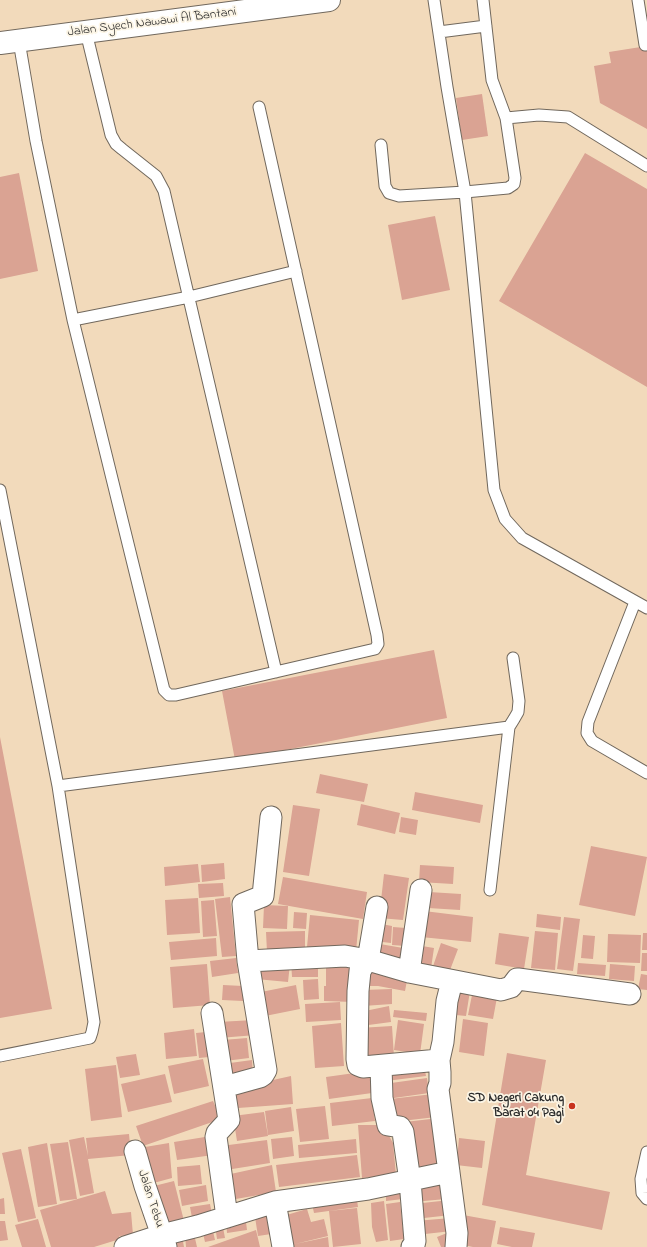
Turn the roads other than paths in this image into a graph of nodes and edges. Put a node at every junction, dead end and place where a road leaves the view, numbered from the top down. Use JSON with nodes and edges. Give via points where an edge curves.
{"nodes":[{"id":1,"x":329,"y":0,"type":"edge"},
{"id":2,"x":434,"y":0,"type":"edge"},
{"id":3,"x":483,"y":0,"type":"edge"},
{"id":4,"x":638,"y":0,"type":"edge"},
{"id":5,"x":486,"y":26,"type":"junction"},
{"id":6,"x":86,"y":32,"type":"junction"},
{"id":7,"x":439,"y":32,"type":"junction"},
{"id":8,"x":9,"y":42,"type":"edge"},
{"id":9,"x":645,"y":45,"type":"dead end"},
{"id":10,"x":259,"y":106,"type":"dead end"},
{"id":11,"x":506,"y":118,"type":"junction"},
{"id":12,"x":380,"y":146,"type":"dead end"},
{"id":13,"x":647,"y":166,"type":"edge"},
{"id":14,"x":465,"y":192,"type":"junction"},
{"id":15,"x":296,"y":272,"type":"junction"},
{"id":16,"x":189,"y":297,"type":"junction"},
{"id":17,"x":73,"y":320,"type":"junction"},
{"id":18,"x":0,"y":490,"type":"edge"},
{"id":19,"x":635,"y":602,"type":"junction"},
{"id":20,"x":647,"y":608,"type":"edge"},
{"id":21,"x":514,"y":658,"type":"dead end"},
{"id":22,"x":276,"y":672,"type":"junction"},
{"id":23,"x":509,"y":727,"type":"junction"},
{"id":24,"x":647,"y":773,"type":"edge"},
{"id":25,"x":58,"y":786,"type":"junction"},
{"id":26,"x":271,"y":817,"type":"dead end"},
{"id":27,"x":421,"y":890,"type":"dead end"},
{"id":28,"x":490,"y":890,"type":"dead end"},
{"id":29,"x":377,"y":907,"type":"dead end"},
{"id":30,"x":368,"y":960,"type":"junction"},
{"id":31,"x":248,"y":961,"type":"junction"},
{"id":32,"x":409,"y":972,"type":"junction"},
{"id":33,"x":452,"y":981,"type":"junction"},
{"id":34,"x":630,"y":994,"type":"dead end"},
{"id":35,"x":212,"y":1013,"type":"dead end"},
{"id":36,"x":0,"y":1056,"type":"edge"},
{"id":37,"x":439,"y":1060,"type":"junction"},
{"id":38,"x":381,"y":1066,"type":"junction"},
{"id":39,"x":224,"y":1087,"type":"junction"},
{"id":40,"x":134,"y":1151,"type":"dead end"},
{"id":41,"x":647,"y":1152,"type":"edge"},
{"id":42,"x":449,"y":1172,"type":"junction"},
{"id":43,"x":410,"y":1181,"type":"junction"},
{"id":44,"x":647,"y":1199,"type":"edge"},
{"id":45,"x":275,"y":1202,"type":"junction"},
{"id":46,"x":227,"y":1217,"type":"junction"},
{"id":47,"x":164,"y":1241,"type":"edge"},
{"id":48,"x":125,"y":1247,"type":"edge"},
{"id":49,"x":283,"y":1247,"type":"edge"},
{"id":50,"x":412,"y":1247,"type":"edge"},
{"id":51,"x":456,"y":1247,"type":"edge"}],
"edges":[{"from":1,"to":6,"type":"highway","name":"Jalan Syech Nawawi Al Bantani"},
{"from":2,"to":7,"type":"lane"},
{"from":3,"to":5,"type":"lane"},
{"from":4,"to":9,"type":"lane"},
{"from":5,"to":7,"type":"lane"},
{"from":5,"to":11,"type":"lane","via":[[492,80]]},
{"from":6,"to":8,"type":"highway","name":"Jalan Syech Nawawi Al Bantani"},
{"from":6,"to":16,"type":"lane","via":[[111,136],[116,144],[156,176],[164,191]]},
{"from":7,"to":14,"type":"lane"},
{"from":8,"to":17,"type":"lane","via":[[36,141]]},
{"from":10,"to":15,"type":"lane"},
{"from":11,"to":13,"type":"lane","via":[[539,115],[568,117]]},
{"from":11,"to":14,"type":"lane","via":[[514,184],[508,188]]},
{"from":12,"to":14,"type":"lane","via":[[389,193],[399,196]]},
{"from":14,"to":19,"type":"lane","via":[[494,490],[505,519],[522,538]]},
{"from":15,"to":16,"type":"lane"},
{"from":15,"to":22,"type":"lane","via":[[378,644],[375,649]]},
{"from":16,"to":17,"type":"lane"},
{"from":16,"to":22,"type":"lane"},
{"from":17,"to":22,"type":"lane","via":[[164,690],[168,694],[176,695]]},
{"from":18,"to":25,"type":"lane"},
{"from":19,"to":20,"type":"lane"},
{"from":19,"to":24,"type":"lane","via":[[588,722],[587,733],[592,741]]},
{"from":21,"to":23,"type":"lane","via":[[519,701],[518,712]]},
{"from":23,"to":25,"type":"lane"},
{"from":23,"to":28,"type":"lane"},
{"from":25,"to":36,"type":"lane","via":[[94,1022],[92,1032],[90,1038]]},
{"from":26,"to":31,"type":"street","via":[[263,896],[243,904]]},
{"from":27,"to":32,"type":"street"},
{"from":29,"to":30,"type":"street"},
{"from":30,"to":31,"type":"street","via":[[344,956]]},
{"from":30,"to":32,"type":"street"},
{"from":30,"to":38,"type":"street","via":[[360,971],[357,1059],[358,1065],[363,1068]]},
{"from":31,"to":39,"type":"street","via":[[266,1070],[260,1077]]},
{"from":32,"to":33,"type":"street"},
{"from":33,"to":34,"type":"street","via":[[502,990],[511,987],[518,979]]},
{"from":33,"to":37,"type":"street"},
{"from":35,"to":39,"type":"street"},
{"from":37,"to":38,"type":"street"},
{"from":37,"to":42,"type":"street","via":[[438,1098]]},
{"from":38,"to":43,"type":"street","via":[[382,1098],[386,1119],[388,1125],[400,1127],[403,1132]]},
{"from":39,"to":46,"type":"street","via":[[229,1120],[216,1137]]},
{"from":40,"to":47,"type":"street","name":"Jalan Tebu"},
{"from":41,"to":44,"type":"lane","via":[[641,1179],[642,1193]]},
{"from":42,"to":43,"type":"street"},
{"from":42,"to":51,"type":"street","via":[[457,1234]]},
{"from":43,"to":45,"type":"street"},
{"from":43,"to":50,"type":"street","via":[[415,1241]]},
{"from":45,"to":46,"type":"street"},
{"from":45,"to":49,"type":"street"},
{"from":46,"to":47,"type":"street"},
{"from":47,"to":48,"type":"street"}]}
